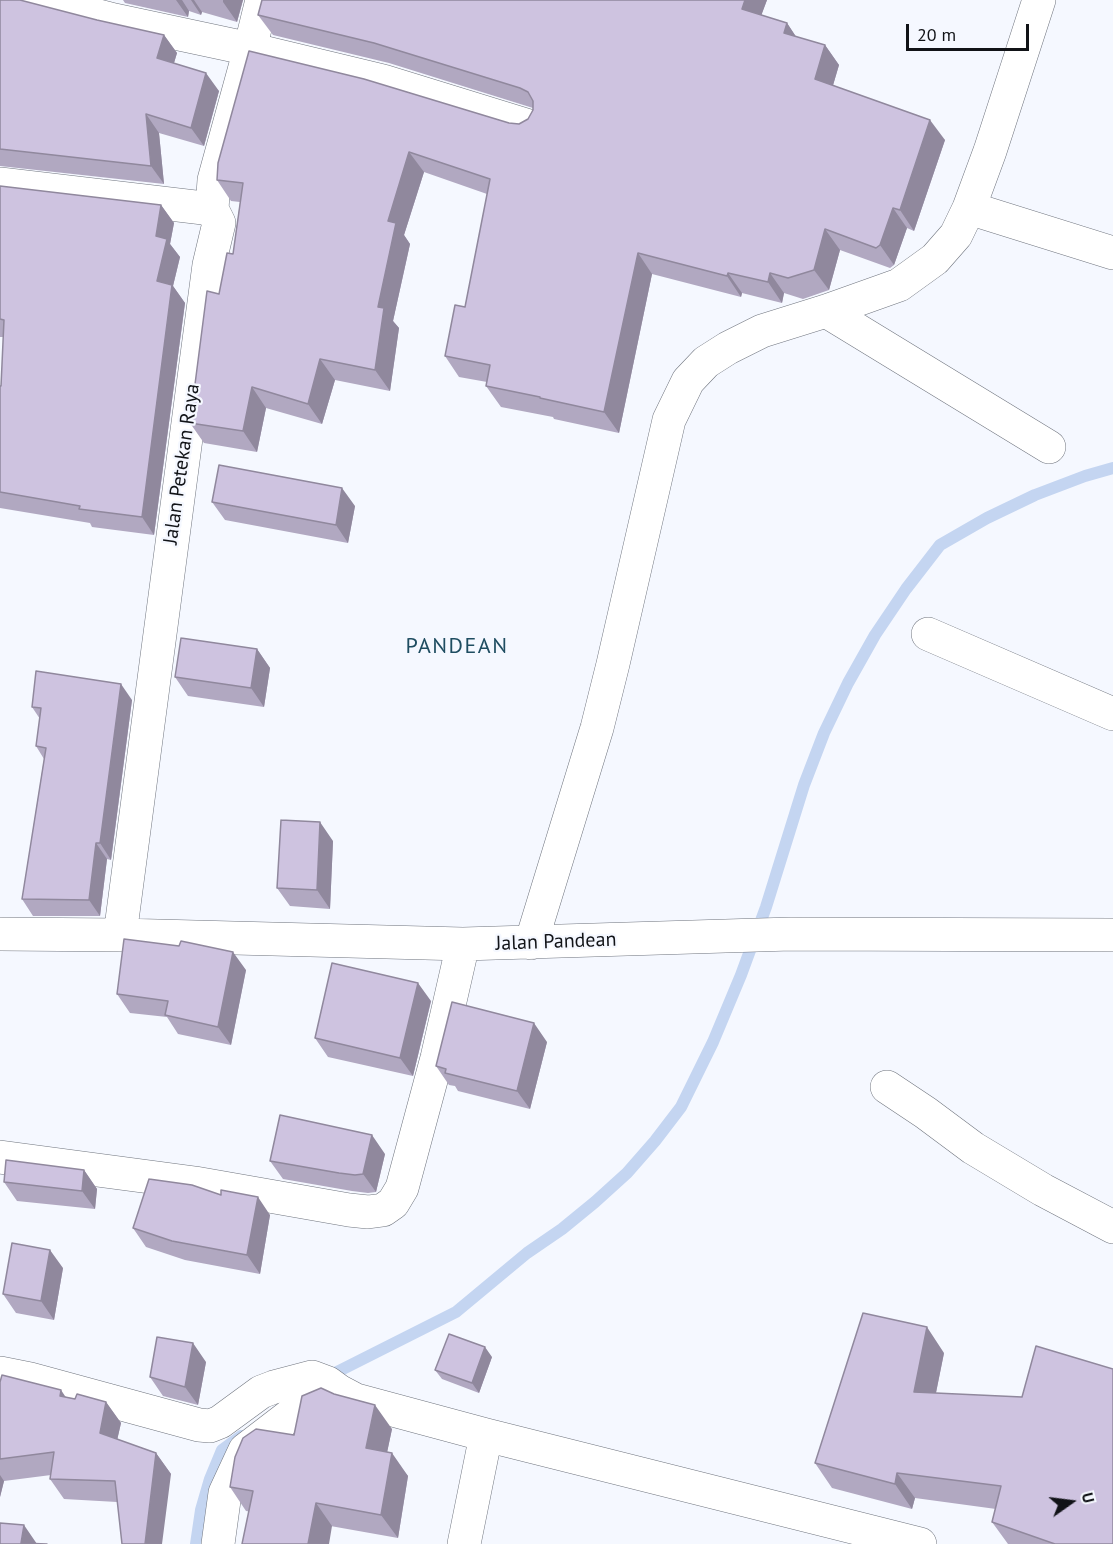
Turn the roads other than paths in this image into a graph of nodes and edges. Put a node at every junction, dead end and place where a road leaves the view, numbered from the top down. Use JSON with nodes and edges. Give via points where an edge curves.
{"nodes":[{"id":1,"x":37,"y":0,"type":"edge"},
{"id":2,"x":262,"y":0,"type":"edge"},
{"id":3,"x":1039,"y":0,"type":"edge"},
{"id":4,"x":250,"y":49,"type":"junction"},
{"id":5,"x":529,"y":126,"type":"edge"},
{"id":6,"x":0,"y":184,"type":"edge"},
{"id":7,"x":969,"y":208,"type":"junction"},
{"id":8,"x":212,"y":209,"type":"junction"},
{"id":9,"x":1113,"y":253,"type":"edge"},
{"id":10,"x":826,"y":311,"type":"junction"},
{"id":11,"x":1048,"y":447,"type":"dead end"},
{"id":12,"x":928,"y":634,"type":"dead end"},
{"id":13,"x":1113,"y":714,"type":"edge"},
{"id":14,"x":0,"y":934,"type":"edge"},
{"id":15,"x":1113,"y":934,"type":"edge"},
{"id":16,"x":120,"y":935,"type":"junction"},
{"id":17,"x":531,"y":943,"type":"junction"},
{"id":18,"x":463,"y":944,"type":"junction"},
{"id":19,"x":887,"y":1087,"type":"dead end"},
{"id":20,"x":0,"y":1157,"type":"edge"},
{"id":21,"x":1113,"y":1227,"type":"edge"},
{"id":22,"x":0,"y":1373,"type":"edge"},
{"id":23,"x":326,"y":1384,"type":"junction"},
{"id":24,"x":486,"y":1435,"type":"junction"},
{"id":25,"x":218,"y":1544,"type":"edge"},
{"id":26,"x":464,"y":1544,"type":"edge"},
{"id":27,"x":920,"y":1544,"type":"edge"}],
"edges":[{"from":1,"to":4,"type":"street"},
{"from":2,"to":4,"type":"street","name":"Jalan Petekan Raya"},
{"from":3,"to":7,"type":"street"},
{"from":4,"to":5,"type":"street","via":[[383,81]]},
{"from":4,"to":8,"type":"street","name":"Jalan Petekan Raya","via":[[214,180]]},
{"from":6,"to":8,"type":"street"},
{"from":7,"to":9,"type":"street"},
{"from":7,"to":10,"type":"street","via":[[956,235],[935,259],[899,285]]},
{"from":8,"to":16,"type":"street","name":"Jalan Petekan Raya","via":[[219,223],[208,265]]},
{"from":10,"to":11,"type":"street"},
{"from":10,"to":17,"type":"street","via":[[762,331],[706,362],[688,381],[669,420],[597,728]]},
{"from":12,"to":13,"type":"street"},
{"from":14,"to":16,"type":"street","name":"Jalan Pandean"},
{"from":15,"to":17,"type":"street","name":"Jalan Pandean","via":[[791,934]]},
{"from":16,"to":18,"type":"street","name":"Jalan Pandean"},
{"from":17,"to":18,"type":"street","name":"Jalan Pandean"},
{"from":18,"to":20,"type":"street","via":[[438,1059],[402,1188],[383,1210],[349,1210],[195,1183]]},
{"from":19,"to":21,"type":"street","via":[[973,1148]]},
{"from":22,"to":23,"type":"street","via":[[210,1426],[261,1392],[284,1384]]},
{"from":23,"to":24,"type":"street","via":[[356,1400]]},
{"from":23,"to":25,"type":"street","via":[[245,1450],[225,1493]]},
{"from":24,"to":26,"type":"street"},
{"from":24,"to":27,"type":"street"}]}
